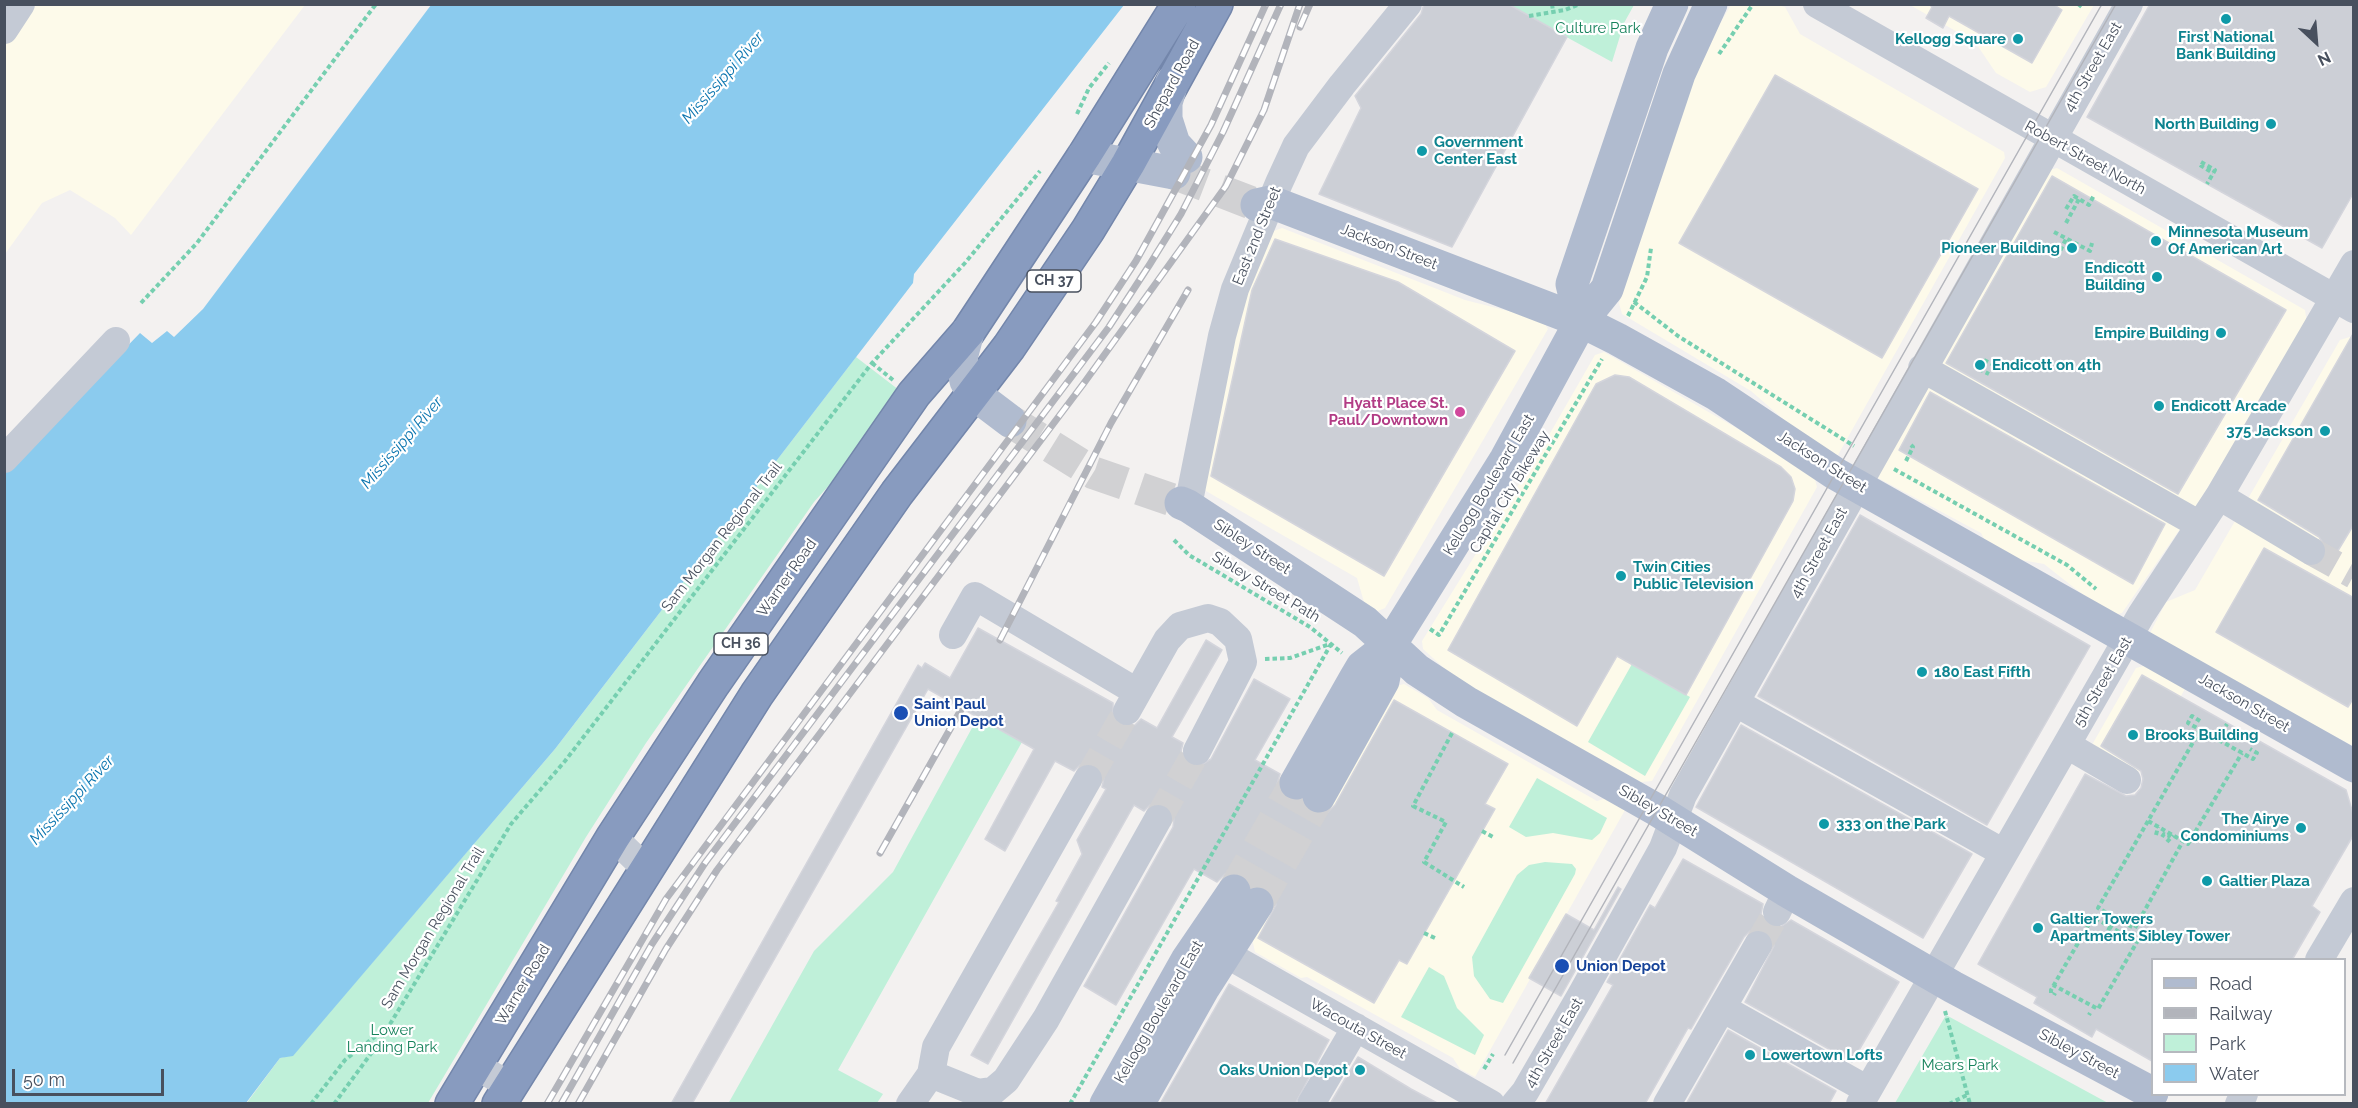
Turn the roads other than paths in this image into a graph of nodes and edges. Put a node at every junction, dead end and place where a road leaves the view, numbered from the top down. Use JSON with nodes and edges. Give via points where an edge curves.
{"nodes":[{"id":1,"x":21,"y":4,"type":"edge"},
{"id":2,"x":1179,"y":4,"type":"edge"},
{"id":3,"x":1216,"y":4,"type":"edge"},
{"id":4,"x":1408,"y":4,"type":"edge"},
{"id":5,"x":1672,"y":4,"type":"edge"},
{"id":6,"x":1711,"y":4,"type":"edge"},
{"id":7,"x":1817,"y":4,"type":"edge"},
{"id":8,"x":2129,"y":4,"type":"edge"},
{"id":9,"x":4,"y":30,"type":"edge"},
{"id":10,"x":1172,"y":82,"type":"junction"},
{"id":11,"x":2052,"y":139,"type":"junction"},
{"id":12,"x":1084,"y":156,"type":"junction"},
{"id":13,"x":1128,"y":164,"type":"junction"},
{"id":14,"x":1264,"y":199,"type":"junction"},
{"id":15,"x":2354,"y":264,"type":"edge"},
{"id":16,"x":2344,"y":303,"type":"edge"},
{"id":17,"x":1581,"y":321,"type":"junction"},
{"id":18,"x":968,"y":332,"type":"junction"},
{"id":19,"x":116,"y":341,"type":"dead end"},
{"id":20,"x":1922,"y":368,"type":"junction"},
{"id":21,"x":973,"y":393,"type":"junction"},
{"id":22,"x":1010,"y":421,"type":"tunnel mouth"},
{"id":23,"x":4,"y":459,"type":"edge"},
{"id":24,"x":1857,"y":485,"type":"junction"},
{"id":25,"x":2219,"y":496,"type":"junction"},
{"id":26,"x":1184,"y":504,"type":"joint"},
{"id":27,"x":2200,"y":525,"type":"junction"},
{"id":28,"x":2311,"y":550,"type":"tunnel mouth"},
{"id":29,"x":954,"y":635,"type":"dead end"},
{"id":30,"x":2129,"y":637,"type":"junction"},
{"id":31,"x":1390,"y":645,"type":"junction"},
{"id":32,"x":1736,"y":703,"type":"junction"},
{"id":33,"x":2067,"y":745,"type":"junction"},
{"id":34,"x":1197,"y":751,"type":"tunnel mouth"},
{"id":35,"x":2354,"y":766,"type":"edge"},
{"id":36,"x":1088,"y":779,"type":"tunnel mouth"},
{"id":37,"x":2127,"y":780,"type":"dead end"},
{"id":38,"x":1308,"y":790,"type":"tunnel mouth"},
{"id":39,"x":1158,"y":819,"type":"tunnel mouth"},
{"id":40,"x":1673,"y":819,"type":"junction"},
{"id":41,"x":614,"y":837,"type":"junction"},
{"id":42,"x":2004,"y":853,"type":"junction"},
{"id":43,"x":646,"y":869,"type":"junction"},
{"id":44,"x":2354,"y":902,"type":"edge"},
{"id":45,"x":1758,"y":945,"type":"tunnel mouth"},
{"id":46,"x":1226,"y":954,"type":"junction"},
{"id":47,"x":2320,"y":958,"type":"edge"},
{"id":48,"x":1187,"y":960,"type":"junction"},
{"id":49,"x":1939,"y":990,"type":"junction"},
{"id":50,"x":1722,"y":1008,"type":"junction"},
{"id":51,"x":1356,"y":1027,"type":"junction"},
{"id":52,"x":475,"y":1065,"type":"junction"},
{"id":53,"x":931,"y":1074,"type":"junction"},
{"id":54,"x":1477,"y":1092,"type":"edge"},
{"id":55,"x":2151,"y":1093,"type":"edge"},
{"id":56,"x":505,"y":1095,"type":"edge"},
{"id":57,"x":2158,"y":1096,"type":"edge"},
{"id":58,"x":1864,"y":1097,"type":"edge"},
{"id":59,"x":452,"y":1104,"type":"edge"},
{"id":60,"x":910,"y":1104,"type":"edge"},
{"id":61,"x":1106,"y":1104,"type":"edge"},
{"id":62,"x":1138,"y":1104,"type":"edge"},
{"id":63,"x":1311,"y":1104,"type":"edge"},
{"id":64,"x":1515,"y":1104,"type":"edge"},
{"id":65,"x":1667,"y":1104,"type":"edge"},
{"id":66,"x":2172,"y":1104,"type":"edge"}],
"edges":[{"from":1,"to":9,"type":"street"},
{"from":2,"to":12,"type":"highway","number":"CH 37"},
{"from":3,"to":10,"type":"highway","name":"Shepard Road","number":"CH 37"},
{"from":4,"to":14,"type":"street","name":"East 2nd Street","via":[[1296,146]]},
{"from":5,"to":17,"type":"main road","via":[[1652,48],[1572,284]]},
{"from":6,"to":17,"type":"main road","name":"Kellogg Boulevard East","via":[[1679,74],[1607,289]]},
{"from":7,"to":11,"type":"street","name":"Robert Street North"},
{"from":8,"to":11,"type":"street","name":"4th Street East"},
{"from":10,"to":13,"type":"highway","name":"Shepard Road","number":"CH 37"},
{"from":10,"to":13,"type":"main road","via":[[1166,119],[1180,165]]},
{"from":11,"to":16,"type":"street","name":"Robert Street North"},
{"from":11,"to":20,"type":"street","name":"4th Street East"},
{"from":12,"to":13,"type":"main road"},
{"from":12,"to":18,"type":"highway","name":"Warner Road","number":"CH 37"},
{"from":13,"to":21,"type":"highway","number":"CH 37","via":[[1038,305]]},
{"from":14,"to":17,"type":"main road","name":"Jackson Street"},
{"from":14,"to":26,"type":"street","name":"East 2nd Street","via":[[1222,336]]},
{"from":15,"to":16,"type":"street","name":"5th Street East"},
{"from":16,"to":25,"type":"street","name":"5th Street East"},
{"from":17,"to":24,"type":"main road","name":"Jackson Street","via":[[1691,379]]},
{"from":17,"to":31,"type":"main road","name":"Kellogg Boulevard East","via":[[1506,459]]},
{"from":18,"to":21,"type":"main road","via":[[962,371]]},
{"from":18,"to":41,"type":"highway","name":"Warner Road","number":"CH 36","via":[[907,404],[713,684]]},
{"from":19,"to":23,"type":"street"},
{"from":20,"to":24,"type":"street","name":"4th Street East"},
{"from":20,"to":27,"type":"street"},
{"from":21,"to":22,"type":"main road"},
{"from":21,"to":43,"type":"highway","number":"CH 36","via":[[897,493],[757,694]]},
{"from":24,"to":30,"type":"main road","name":"Jackson Street"},
{"from":24,"to":32,"type":"street","name":"4th Street East"},
{"from":25,"to":27,"type":"street","name":"5th Street East"},
{"from":25,"to":28,"type":"street"},
{"from":26,"to":31,"type":"main road","name":"Sibley Street","via":[[1365,622]]},
{"from":27,"to":30,"type":"street","name":"5th Street East"},
{"from":29,"to":34,"type":"street","via":[[975,596],[1132,701],[1167,640],[1180,626],[1208,618],[1230,629],[1238,639],[1243,662]]},
{"from":30,"to":33,"type":"street","name":"5th Street East"},
{"from":30,"to":35,"type":"main road","name":"Jackson Street"},
{"from":31,"to":38,"type":"main road","name":"Kellogg Boulevard East","via":[[1383,681]]},
{"from":31,"to":40,"type":"main road","name":"Sibley Street","via":[[1417,670],[1466,702]]},
{"from":32,"to":40,"type":"street","name":"4th Street East"},
{"from":32,"to":42,"type":"street"},
{"from":33,"to":37,"type":"street"},
{"from":33,"to":42,"type":"street","name":"5th Street East"},
{"from":36,"to":53,"type":"street","via":[[936,1047]]},
{"from":39,"to":53,"type":"street","via":[[1046,1019],[1006,1080],[993,1091],[978,1093]]},
{"from":40,"to":49,"type":"main road","name":"Sibley Street","via":[[1782,902]]},
{"from":40,"to":64,"type":"street","name":"4th Street East","via":[[1663,848]]},
{"from":41,"to":43,"type":"street"},
{"from":41,"to":52,"type":"highway","name":"Warner Road","number":"CH 36"},
{"from":42,"to":49,"type":"street","name":"5th Street East"},
{"from":43,"to":56,"type":"highway","number":"CH 36"},
{"from":44,"to":47,"type":"street"},
{"from":45,"to":50,"type":"street"},
{"from":46,"to":48,"type":"street","via":[[1208,952]]},
{"from":46,"to":48,"type":"main road","name":"Kellogg Boulevard East","via":[[1246,898]]},
{"from":46,"to":51,"type":"street","name":"Wacouta Street"},
{"from":46,"to":62,"type":"main road","name":"Kellogg Boulevard East"},
{"from":48,"to":61,"type":"main road","name":"Kellogg Boulevard East"},
{"from":49,"to":55,"type":"main road","name":"Sibley Street"},
{"from":49,"to":58,"type":"street","name":"5th Street East"},
{"from":50,"to":58,"type":"street"},
{"from":50,"to":65,"type":"street"},
{"from":51,"to":54,"type":"street","name":"Wacouta Street"},
{"from":51,"to":63,"type":"street"},
{"from":52,"to":56,"type":"street"},
{"from":52,"to":59,"type":"highway","name":"Warner Road","number":"CH 36"},
{"from":53,"to":60,"type":"street"},
{"from":57,"to":66,"type":"main road","name":"Sibley Street"}]}
